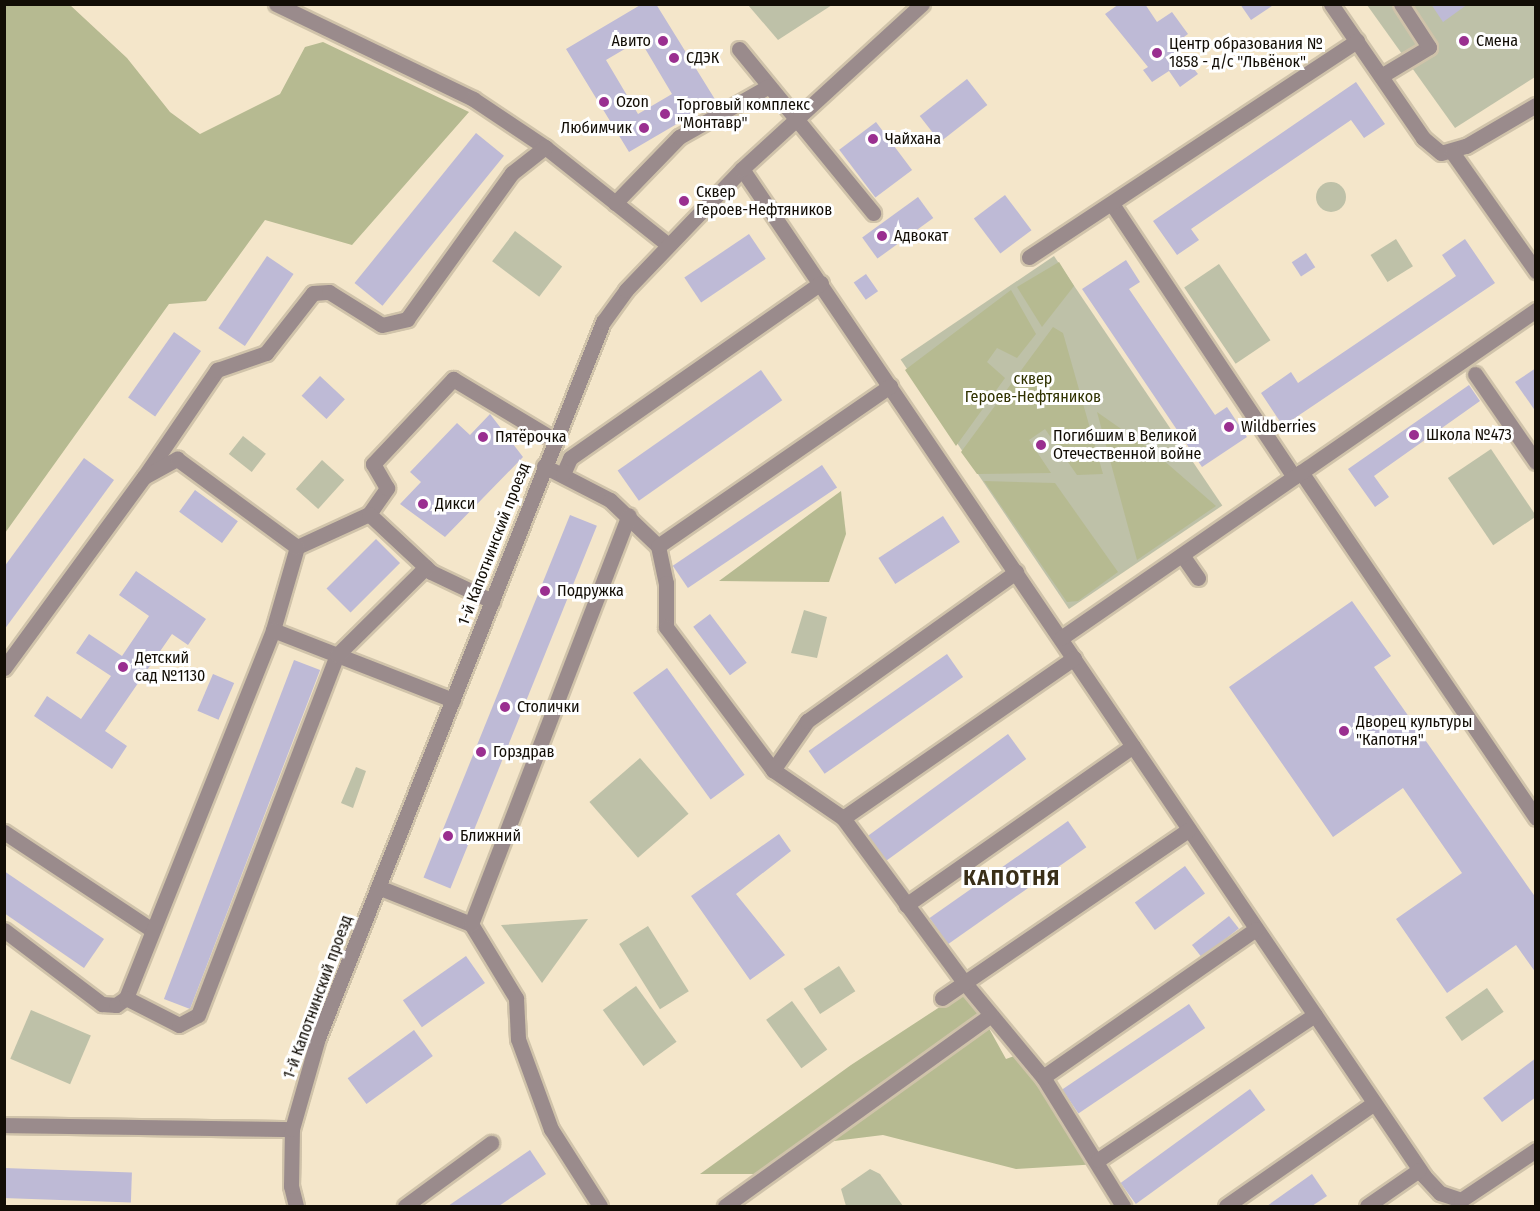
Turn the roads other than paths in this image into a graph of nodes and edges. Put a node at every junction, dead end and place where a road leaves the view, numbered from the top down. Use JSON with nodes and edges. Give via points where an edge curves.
{"nodes":[{"id":1,"x":276,"y":4,"type":"edge"},
{"id":2,"x":922,"y":4,"type":"edge"},
{"id":3,"x":1331,"y":4,"type":"edge"},
{"id":4,"x":1401,"y":4,"type":"edge"},
{"id":5,"x":1357,"y":41,"type":"junction"},
{"id":6,"x":739,"y":49,"type":"dead end"},
{"id":7,"x":1381,"y":76,"type":"junction"},
{"id":8,"x":769,"y":86,"type":"junction"},
{"id":9,"x":1536,"y":105,"type":"edge"},
{"id":10,"x":796,"y":118,"type":"junction"},
{"id":11,"x":545,"y":147,"type":"junction"},
{"id":12,"x":1452,"y":152,"type":"junction"},
{"id":13,"x":742,"y":169,"type":"junction"},
{"id":14,"x":615,"y":203,"type":"junction"},
{"id":15,"x":1112,"y":204,"type":"junction"},
{"id":16,"x":873,"y":213,"type":"dead end"},
{"id":17,"x":668,"y":245,"type":"junction"},
{"id":18,"x":1029,"y":257,"type":"dead end"},
{"id":19,"x":1536,"y":271,"type":"edge"},
{"id":20,"x":821,"y":283,"type":"junction"},
{"id":21,"x":1536,"y":310,"type":"edge"},
{"id":22,"x":1475,"y":374,"type":"dead end"},
{"id":23,"x":890,"y":386,"type":"junction"},
{"id":24,"x":553,"y":439,"type":"junction"},
{"id":25,"x":1536,"y":462,"type":"edge"},
{"id":26,"x":544,"y":466,"type":"junction"},
{"id":27,"x":563,"y":474,"type":"junction"},
{"id":28,"x":1298,"y":474,"type":"junction"},
{"id":29,"x":144,"y":477,"type":"junction"},
{"id":30,"x":369,"y":514,"type":"junction"},
{"id":31,"x":629,"y":515,"type":"junction"},
{"id":32,"x":658,"y":546,"type":"junction"},
{"id":33,"x":297,"y":547,"type":"junction"},
{"id":34,"x":1182,"y":555,"type":"junction"},
{"id":35,"x":426,"y":567,"type":"junction"},
{"id":36,"x":1016,"y":572,"type":"junction"},
{"id":37,"x":1198,"y":578,"type":"dead end"},
{"id":38,"x":492,"y":601,"type":"junction"},
{"id":39,"x":273,"y":630,"type":"junction"},
{"id":40,"x":1061,"y":638,"type":"junction"},
{"id":41,"x":337,"y":655,"type":"junction"},
{"id":42,"x":1074,"y":658,"type":"junction"},
{"id":43,"x":4,"y":668,"type":"edge"},
{"id":44,"x":453,"y":700,"type":"junction"},
{"id":45,"x":1133,"y":746,"type":"junction"},
{"id":46,"x":773,"y":770,"type":"junction"},
{"id":47,"x":843,"y":818,"type":"junction"},
{"id":48,"x":1536,"y":818,"type":"edge"},
{"id":49,"x":1188,"y":830,"type":"junction"},
{"id":50,"x":4,"y":832,"type":"edge"},
{"id":51,"x":378,"y":887,"type":"junction"},
{"id":52,"x":906,"y":905,"type":"junction"},
{"id":53,"x":471,"y":924,"type":"junction"},
{"id":54,"x":149,"y":928,"type":"junction"},
{"id":55,"x":1256,"y":929,"type":"junction"},
{"id":56,"x":4,"y":930,"type":"edge"},
{"id":57,"x":964,"y":982,"type":"junction"},
{"id":58,"x":126,"y":998,"type":"junction"},
{"id":59,"x":942,"y":998,"type":"dead end"},
{"id":60,"x":991,"y":1015,"type":"junction"},
{"id":61,"x":1314,"y":1015,"type":"junction"},
{"id":62,"x":1043,"y":1077,"type":"junction"},
{"id":63,"x":1374,"y":1103,"type":"junction"},
{"id":64,"x":4,"y":1125,"type":"edge"},
{"id":65,"x":292,"y":1129,"type":"junction"},
{"id":66,"x":491,"y":1143,"type":"dead end"},
{"id":67,"x":1536,"y":1150,"type":"edge"},
{"id":68,"x":1098,"y":1160,"type":"junction"},
{"id":69,"x":1419,"y":1170,"type":"junction"},
{"id":70,"x":296,"y":1206,"type":"edge"},
{"id":71,"x":405,"y":1206,"type":"edge"},
{"id":72,"x":600,"y":1206,"type":"edge"},
{"id":73,"x":725,"y":1206,"type":"edge"},
{"id":74,"x":1123,"y":1206,"type":"edge"},
{"id":75,"x":1226,"y":1206,"type":"edge"},
{"id":76,"x":1366,"y":1206,"type":"edge"}],
"edges":[{"from":1,"to":11,"type":"street","via":[[473,99]]},
{"from":2,"to":10,"type":"street","name":"1-й Капотнинский проезд"},
{"from":3,"to":5,"type":"street"},
{"from":4,"to":7,"type":"street","via":[[1430,46]]},
{"from":5,"to":7,"type":"street"},
{"from":5,"to":15,"type":"street"},
{"from":6,"to":8,"type":"street"},
{"from":7,"to":12,"type":"street","via":[[1423,138],[1441,153]]},
{"from":8,"to":10,"type":"street"},
{"from":8,"to":14,"type":"street","via":[[679,137]]},
{"from":9,"to":12,"type":"street"},
{"from":10,"to":13,"type":"street","name":"1-й Капотнинский проезд"},
{"from":10,"to":16,"type":"street"},
{"from":11,"to":14,"type":"street"},
{"from":11,"to":29,"type":"street","via":[[512,173],[407,319],[382,325],[329,292],[313,293],[266,353],[218,370]]},
{"from":12,"to":19,"type":"street"},
{"from":13,"to":17,"type":"street","name":"1-й Капотнинский проезд"},
{"from":13,"to":20,"type":"street"},
{"from":14,"to":17,"type":"street"},
{"from":15,"to":18,"type":"street"},
{"from":15,"to":28,"type":"street"},
{"from":17,"to":24,"type":"street","name":"1-й Капотнинский проезд","via":[[603,322]]},
{"from":20,"to":23,"type":"street"},
{"from":20,"to":27,"type":"street","via":[[570,458]]},
{"from":21,"to":28,"type":"street"},
{"from":22,"to":25,"type":"street"},
{"from":23,"to":32,"type":"street"},
{"from":23,"to":36,"type":"street"},
{"from":24,"to":26,"type":"street","name":"1-й Капотнинский проезд"},
{"from":24,"to":30,"type":"street","via":[[453,379],[373,464],[387,488]]},
{"from":26,"to":27,"type":"street"},
{"from":26,"to":38,"type":"street","name":"1-й Капотнинский проезд"},
{"from":27,"to":31,"type":"street"},
{"from":28,"to":34,"type":"street"},
{"from":28,"to":48,"type":"street"},
{"from":29,"to":33,"type":"street","via":[[177,459]]},
{"from":29,"to":43,"type":"street"},
{"from":30,"to":33,"type":"street"},
{"from":30,"to":35,"type":"street"},
{"from":31,"to":32,"type":"street"},
{"from":31,"to":53,"type":"street"},
{"from":32,"to":46,"type":"street","via":[[666,583],[666,627]]},
{"from":33,"to":39,"type":"street"},
{"from":34,"to":37,"type":"street"},
{"from":34,"to":40,"type":"street"},
{"from":35,"to":38,"type":"street"},
{"from":35,"to":41,"type":"street"},
{"from":36,"to":40,"type":"street"},
{"from":36,"to":46,"type":"street","via":[[807,721]]},
{"from":38,"to":44,"type":"street","name":"1-й Капотнинский проезд"},
{"from":39,"to":41,"type":"street"},
{"from":39,"to":54,"type":"street"},
{"from":40,"to":42,"type":"street"},
{"from":41,"to":44,"type":"street"},
{"from":41,"to":58,"type":"street","via":[[198,1015],[178,1025]]},
{"from":42,"to":45,"type":"street"},
{"from":42,"to":47,"type":"street"},
{"from":44,"to":51,"type":"street","name":"1-й Капотнинский проезд"},
{"from":45,"to":49,"type":"street"},
{"from":45,"to":52,"type":"street"},
{"from":46,"to":47,"type":"street"},
{"from":47,"to":52,"type":"street"},
{"from":49,"to":55,"type":"street"},
{"from":49,"to":57,"type":"street"},
{"from":50,"to":54,"type":"street"},
{"from":51,"to":53,"type":"street"},
{"from":51,"to":65,"type":"street","name":"1-й Капотнинский проезд","via":[[318,1038]]},
{"from":52,"to":57,"type":"street"},
{"from":53,"to":72,"type":"street","via":[[516,998],[518,1039],[542,1111]]},
{"from":54,"to":58,"type":"street"},
{"from":55,"to":61,"type":"street"},
{"from":55,"to":62,"type":"street"},
{"from":56,"to":58,"type":"street","via":[[102,1004]]},
{"from":57,"to":59,"type":"street"},
{"from":57,"to":60,"type":"street"},
{"from":60,"to":62,"type":"street"},
{"from":60,"to":73,"type":"street"},
{"from":61,"to":63,"type":"street"},
{"from":61,"to":68,"type":"street"},
{"from":62,"to":68,"type":"street"},
{"from":63,"to":69,"type":"street"},
{"from":63,"to":75,"type":"street"},
{"from":64,"to":65,"type":"street"},
{"from":65,"to":70,"type":"street","name":"1-й Капотнинский проезд","via":[[291,1186]]},
{"from":66,"to":71,"type":"street"},
{"from":67,"to":69,"type":"street","via":[[1461,1200],[1440,1193]]},
{"from":68,"to":74,"type":"street"},
{"from":69,"to":76,"type":"street"}]}
